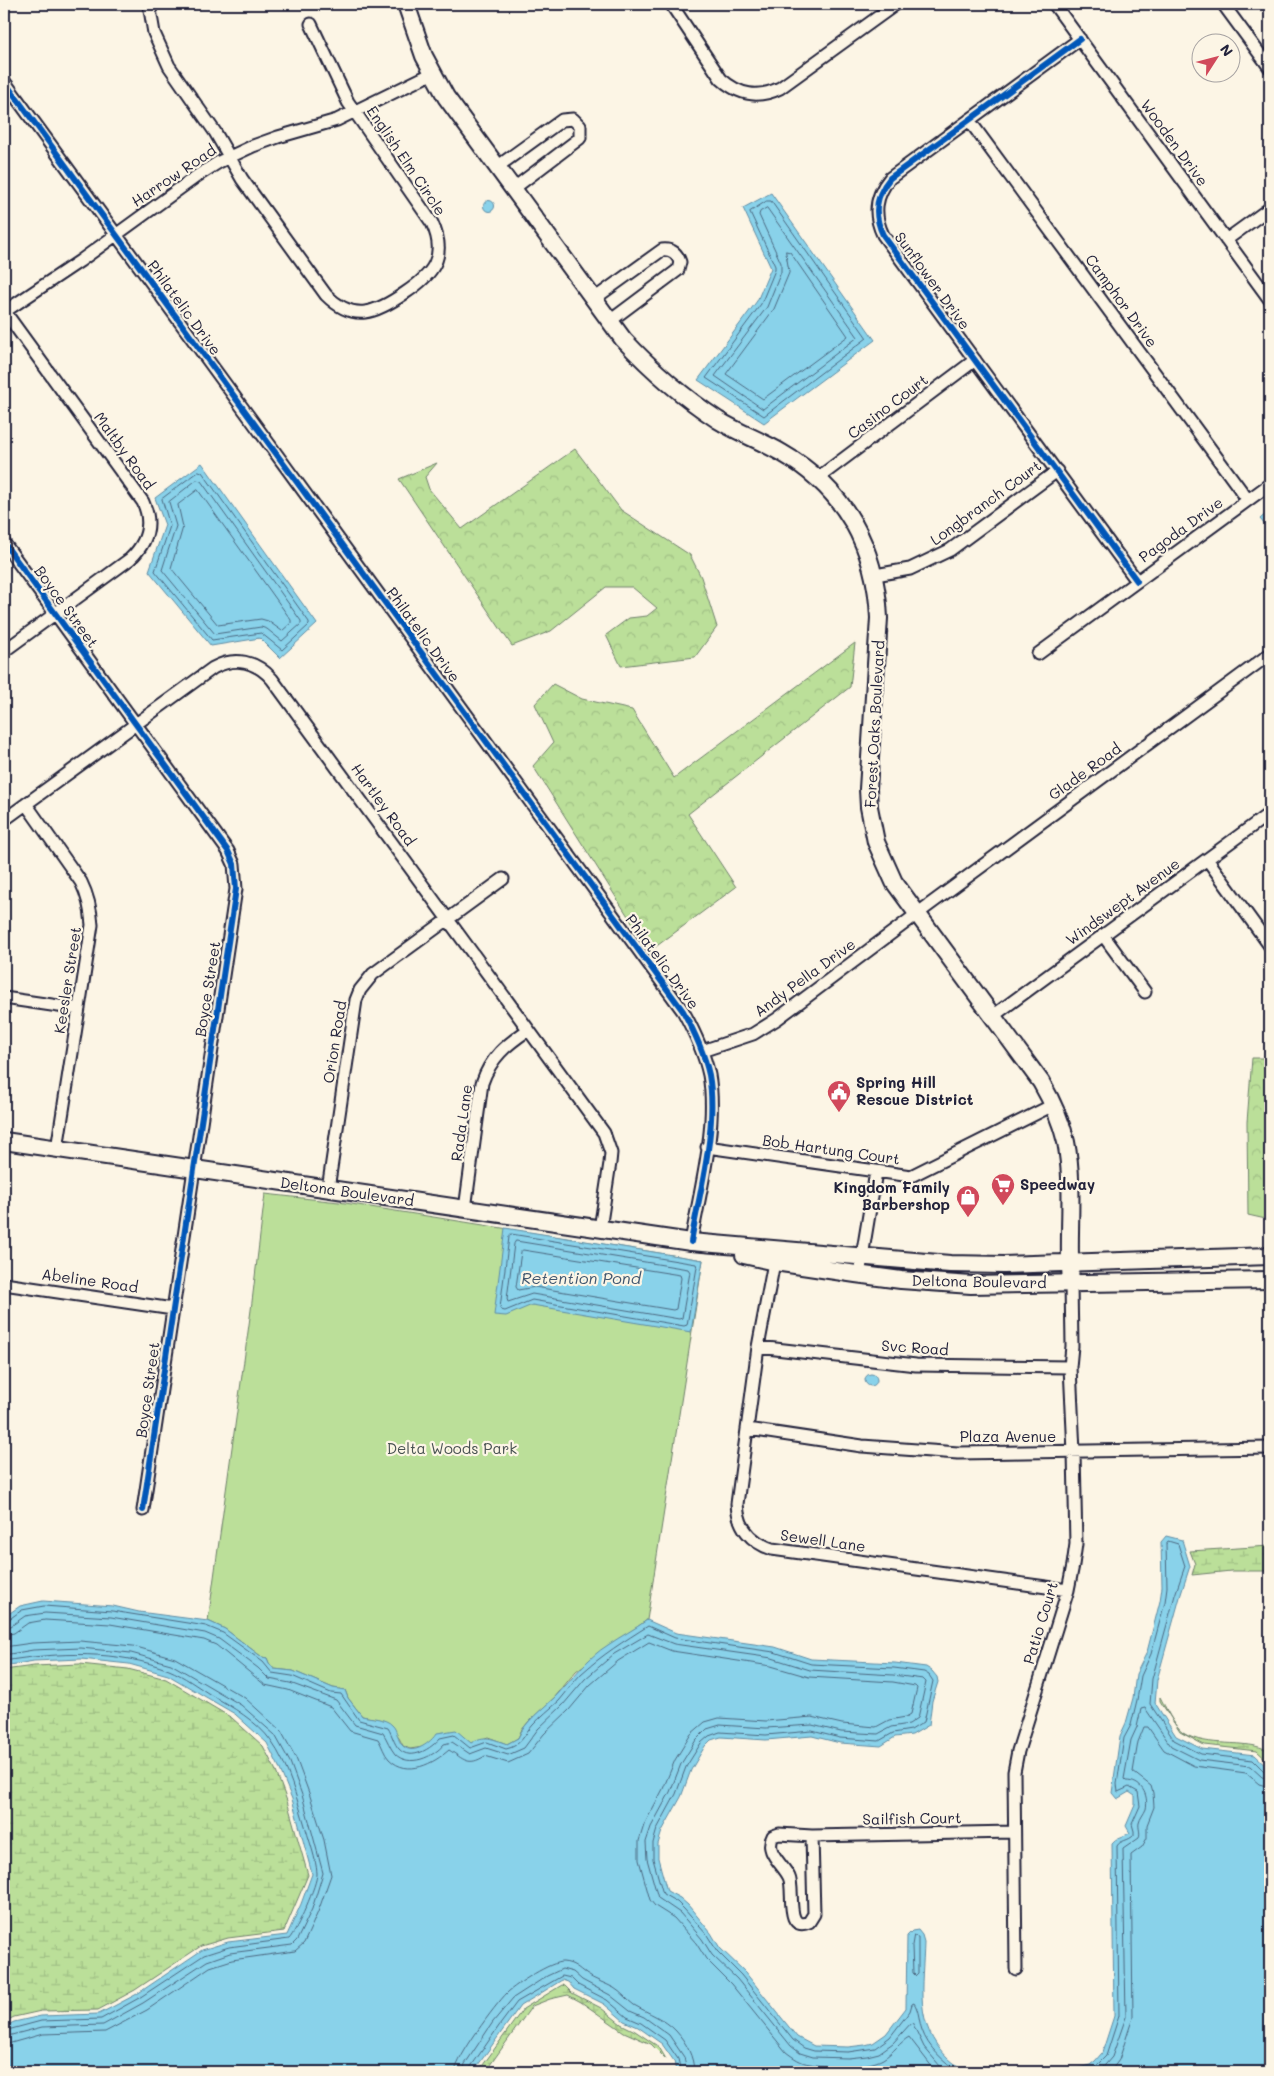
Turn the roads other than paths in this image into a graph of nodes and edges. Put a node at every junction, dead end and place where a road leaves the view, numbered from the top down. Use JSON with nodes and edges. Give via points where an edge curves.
{"nodes":[{"id":1,"x":149,"y":4,"type":"edge"},
{"id":2,"x":406,"y":4,"type":"edge"},
{"id":3,"x":671,"y":4,"type":"edge"},
{"id":4,"x":896,"y":4,"type":"edge"},
{"id":5,"x":1054,"y":4,"type":"edge"},
{"id":6,"x":1223,"y":4,"type":"edge"},
{"id":7,"x":311,"y":24,"type":"dead end"},
{"id":8,"x":1080,"y":39,"type":"junction"},
{"id":9,"x":1270,"y":68,"type":"edge"},
{"id":10,"x":433,"y":73,"type":"junction"},
{"id":11,"x":4,"y":80,"type":"edge"},
{"id":12,"x":354,"y":112,"type":"junction"},
{"id":13,"x":969,"y":120,"type":"junction"},
{"id":14,"x":229,"y":157,"type":"junction"},
{"id":15,"x":497,"y":167,"type":"junction"},
{"id":16,"x":513,"y":189,"type":"junction"},
{"id":17,"x":1270,"y":208,"type":"edge"},
{"id":18,"x":115,"y":235,"type":"junction"},
{"id":19,"x":1226,"y":240,"type":"junction"},
{"id":20,"x":594,"y":299,"type":"junction"},
{"id":21,"x":1270,"y":300,"type":"edge"},
{"id":22,"x":4,"y":312,"type":"edge"},
{"id":23,"x":610,"y":321,"type":"junction"},
{"id":24,"x":975,"y":360,"type":"junction"},
{"id":25,"x":1057,"y":471,"type":"junction"},
{"id":26,"x":818,"y":478,"type":"junction"},
{"id":27,"x":1270,"y":484,"type":"edge"},
{"id":28,"x":1248,"y":500,"type":"junction"},
{"id":29,"x":4,"y":543,"type":"edge"},
{"id":30,"x":875,"y":575,"type":"junction"},
{"id":31,"x":1138,"y":581,"type":"junction"},
{"id":32,"x":55,"y":613,"type":"junction"},
{"id":33,"x":4,"y":651,"type":"edge"},
{"id":34,"x":1038,"y":654,"type":"dead end"},
{"id":35,"x":1270,"y":654,"type":"edge"},
{"id":36,"x":136,"y":724,"type":"junction"},
{"id":37,"x":26,"y":804,"type":"junction"},
{"id":38,"x":1270,"y":813,"type":"edge"},
{"id":39,"x":4,"y":820,"type":"edge"},
{"id":40,"x":1206,"y":859,"type":"junction"},
{"id":41,"x":503,"y":879,"type":"dead end"},
{"id":42,"x":917,"y":913,"type":"junction"},
{"id":43,"x":448,"y":920,"type":"junction"},
{"id":44,"x":1103,"y":935,"type":"junction"},
{"id":45,"x":1270,"y":946,"type":"edge"},
{"id":46,"x":1145,"y":992,"type":"dead end"},
{"id":47,"x":4,"y":998,"type":"edge"},
{"id":48,"x":79,"y":1009,"type":"junction"},
{"id":49,"x":993,"y":1016,"type":"junction"},
{"id":50,"x":528,"y":1030,"type":"junction"},
{"id":51,"x":702,"y":1051,"type":"junction"},
{"id":52,"x":1053,"y":1105,"type":"junction"},
{"id":53,"x":4,"y":1141,"type":"edge"},
{"id":54,"x":707,"y":1147,"type":"junction"},
{"id":55,"x":57,"y":1149,"type":"junction"},
{"id":56,"x":193,"y":1169,"type":"junction"},
{"id":57,"x":876,"y":1172,"type":"junction"},
{"id":58,"x":328,"y":1189,"type":"junction"},
{"id":59,"x":465,"y":1209,"type":"junction"},
{"id":60,"x":600,"y":1229,"type":"junction"},
{"id":61,"x":691,"y":1242,"type":"junction"},
{"id":62,"x":776,"y":1255,"type":"junction"},
{"id":63,"x":861,"y":1256,"type":"junction"},
{"id":64,"x":1270,"y":1256,"type":"edge"},
{"id":65,"x":1070,"y":1263,"type":"junction"},
{"id":66,"x":859,"y":1275,"type":"junction"},
{"id":67,"x":1270,"y":1280,"type":"edge"},
{"id":68,"x":1071,"y":1283,"type":"junction"},
{"id":69,"x":4,"y":1284,"type":"edge"},
{"id":70,"x":173,"y":1309,"type":"junction"},
{"id":71,"x":758,"y":1347,"type":"junction"},
{"id":72,"x":1070,"y":1367,"type":"junction"},
{"id":73,"x":748,"y":1429,"type":"junction"},
{"id":74,"x":1270,"y":1448,"type":"edge"},
{"id":75,"x":1074,"y":1452,"type":"junction"},
{"id":76,"x":143,"y":1510,"type":"dead end"},
{"id":77,"x":1068,"y":1590,"type":"junction"},
{"id":78,"x":1014,"y":1832,"type":"junction"},
{"id":79,"x":812,"y":1836,"type":"junction"},
{"id":80,"x":1016,"y":1969,"type":"dead end"}],
"edges":[{"from":1,"to":14,"type":"street","via":[[160,49]]},
{"from":2,"to":10,"type":"main road","name":"Forest Oaks Boulevard"},
{"from":3,"to":4,"type":"street","via":[[721,79],[741,92],[760,95],[780,88]]},
{"from":5,"to":8,"type":"street","name":"Wooden Drive"},
{"from":6,"to":9,"type":"street"},
{"from":7,"to":12,"type":"street","name":"English Elm Circle"},
{"from":8,"to":13,"type":"street","name":"Sunflower Drive"},
{"from":8,"to":19,"type":"street","name":"Wooden Drive"},
{"from":10,"to":12,"type":"street","name":"Harrow Road"},
{"from":10,"to":15,"type":"main road","name":"Forest Oaks Boulevard"},
{"from":11,"to":18,"type":"street","name":"Philatelic Drive"},
{"from":12,"to":14,"type":"street","name":"Harrow Road"},
{"from":12,"to":14,"type":"street","name":"English Elm Circle","via":[[432,223],[438,238],[437,259],[427,277],[383,308],[354,312],[326,296]]},
{"from":13,"to":24,"type":"street","name":"Sunflower Drive","via":[[890,178],[879,194],[876,215],[883,235]]},
{"from":13,"to":28,"type":"street","name":"Camphor Drive"},
{"from":14,"to":18,"type":"street","name":"Harrow Road"},
{"from":15,"to":16,"type":"main road","name":"Forest Oaks Boulevard"},
{"from":15,"to":16,"type":"street","via":[[562,120],[573,119],[580,126],[580,138]]},
{"from":16,"to":20,"type":"main road","name":"Forest Oaks Boulevard"},
{"from":17,"to":19,"type":"street"},
{"from":18,"to":22,"type":"street","name":"Harrow Road"},
{"from":18,"to":51,"type":"street","name":"Philatelic Drive","via":[[683,1011]]},
{"from":19,"to":21,"type":"street","name":"Wooden Drive"},
{"from":20,"to":23,"type":"main road","name":"Forest Oaks Boulevard"},
{"from":20,"to":23,"type":"street","via":[[662,250],[672,251],[678,257],[678,270]]},
{"from":22,"to":32,"type":"street","name":"Maltby Road","via":[[142,502],[148,516],[147,535],[138,551]]},
{"from":23,"to":26,"type":"main road","name":"Forest Oaks Boulevard","via":[[645,362],[692,402],[732,428],[781,452]]},
{"from":24,"to":25,"type":"street","name":"Sunflower Drive"},
{"from":24,"to":26,"type":"street","name":"Casino Court"},
{"from":25,"to":30,"type":"street","name":"Longbranch Court","via":[[950,550],[910,569]]},
{"from":25,"to":31,"type":"street","name":"Sunflower Drive"},
{"from":26,"to":30,"type":"main road","name":"Forest Oaks Boulevard","via":[[856,527]]},
{"from":27,"to":28,"type":"street","name":"Pagoda Drive"},
{"from":28,"to":31,"type":"street","name":"Pagoda Drive"},
{"from":29,"to":32,"type":"street","name":"Boyce Street"},
{"from":30,"to":42,"type":"main road","name":"Forest Oaks Boulevard","via":[[879,618],[869,807],[884,863]]},
{"from":31,"to":34,"type":"street","name":"Pagoda Drive"},
{"from":32,"to":33,"type":"street","name":"Maltby Road"},
{"from":32,"to":36,"type":"street","name":"Boyce Street"},
{"from":35,"to":42,"type":"street","name":"Glade Road"},
{"from":36,"to":37,"type":"street","name":"Hartley Road"},
{"from":36,"to":43,"type":"street","name":"Hartley Road","via":[[220,664],[238,661],[258,666],[272,679]]},
{"from":36,"to":56,"type":"street","name":"Boyce Street","via":[[228,851],[236,876]]},
{"from":37,"to":39,"type":"street","name":"Hartley Road"},
{"from":37,"to":48,"type":"street","name":"Keesler Street","via":[[81,882],[89,903],[92,924]]},
{"from":38,"to":40,"type":"street","name":"Windswept Avenue"},
{"from":40,"to":44,"type":"street","name":"Windswept Avenue"},
{"from":40,"to":45,"type":"street"},
{"from":41,"to":43,"type":"street","name":"Orion Road"},
{"from":42,"to":49,"type":"main road","name":"Forest Oaks Boulevard"},
{"from":42,"to":51,"type":"street","name":"Andy Pella Drive","via":[[771,1023],[733,1042]]},
{"from":43,"to":50,"type":"street","name":"Hartley Road"},
{"from":43,"to":58,"type":"street","name":"Orion Road","via":[[374,974],[360,990]]},
{"from":44,"to":46,"type":"street"},
{"from":44,"to":49,"type":"street","name":"Windswept Avenue"},
{"from":47,"to":48,"type":"street"},
{"from":48,"to":55,"type":"street","name":"Keesler Street"},
{"from":49,"to":52,"type":"main road","name":"Forest Oaks Boulevard","via":[[1041,1082]]},
{"from":50,"to":59,"type":"street","name":"Rada Lane","via":[[502,1048],[486,1070]]},
{"from":50,"to":60,"type":"street","name":"Hartley Road","via":[[608,1142],[610,1163]]},
{"from":51,"to":54,"type":"street","name":"Philatelic Drive","via":[[711,1096]]},
{"from":52,"to":57,"type":"street","name":"Bob Hartung Court","via":[[911,1176]]},
{"from":52,"to":65,"type":"main road","name":"Forest Oaks Boulevard","via":[[1064,1134],[1069,1163]]},
{"from":53,"to":55,"type":"main road","name":"Deltona Boulevard"},
{"from":54,"to":57,"type":"street","name":"Bob Hartung Court"},
{"from":54,"to":61,"type":"street","name":"Philatelic Drive"},
{"from":55,"to":56,"type":"main road","name":"Deltona Boulevard"},
{"from":56,"to":58,"type":"main road","name":"Deltona Boulevard"},
{"from":56,"to":70,"type":"street","name":"Boyce Street"},
{"from":57,"to":63,"type":"street"},
{"from":58,"to":59,"type":"main road","name":"Deltona Boulevard"},
{"from":59,"to":60,"type":"main road","name":"Deltona Boulevard"},
{"from":60,"to":61,"type":"main road","name":"Deltona Boulevard"},
{"from":61,"to":62,"type":"main road","name":"Deltona Boulevard"},
{"from":62,"to":63,"type":"main road","name":"Deltona Boulevard"},
{"from":62,"to":66,"type":"main road","name":"Deltona Boulevard"},
{"from":62,"to":71,"type":"street","name":"Sewell Lane"},
{"from":63,"to":65,"type":"main road","name":"Deltona Boulevard","via":[[950,1264]]},
{"from":63,"to":66,"type":"street"},
{"from":64,"to":65,"type":"main road","name":"Deltona Boulevard"},
{"from":65,"to":68,"type":"main road","name":"Forest Oaks Boulevard"},
{"from":66,"to":68,"type":"main road","name":"Deltona Boulevard","via":[[971,1285]]},
{"from":67,"to":68,"type":"main road","name":"Deltona Boulevard"},
{"from":68,"to":72,"type":"street","name":"Patio Court"},
{"from":69,"to":70,"type":"street","name":"Abeline Road"},
{"from":70,"to":76,"type":"street","name":"Boyce Street"},
{"from":71,"to":72,"type":"street","name":"Svc Road","via":[[916,1365]]},
{"from":71,"to":73,"type":"street","name":"Sewell Lane"},
{"from":72,"to":75,"type":"street","name":"Patio Court"},
{"from":73,"to":75,"type":"street","name":"Plaza Avenue","via":[[907,1450]]},
{"from":73,"to":77,"type":"street","name":"Sewell Lane","via":[[738,1513],[746,1532],[762,1546]]},
{"from":74,"to":75,"type":"street","name":"Plaza Avenue"},
{"from":75,"to":77,"type":"street","name":"Patio Court","via":[[1076,1544]]},
{"from":77,"to":78,"type":"street","name":"Patio Court","via":[[1018,1751],[1013,1786]]},
{"from":78,"to":79,"type":"street","name":"Sailfish Court"},
{"from":78,"to":80,"type":"street","name":"Patio Court"},
{"from":79,"to":79,"type":"street","name":"Sailfish Court","via":[[779,1834],[770,1843],[770,1849],[789,1878],[792,1916],[800,1924],[809,1922],[814,1914]]}]}
